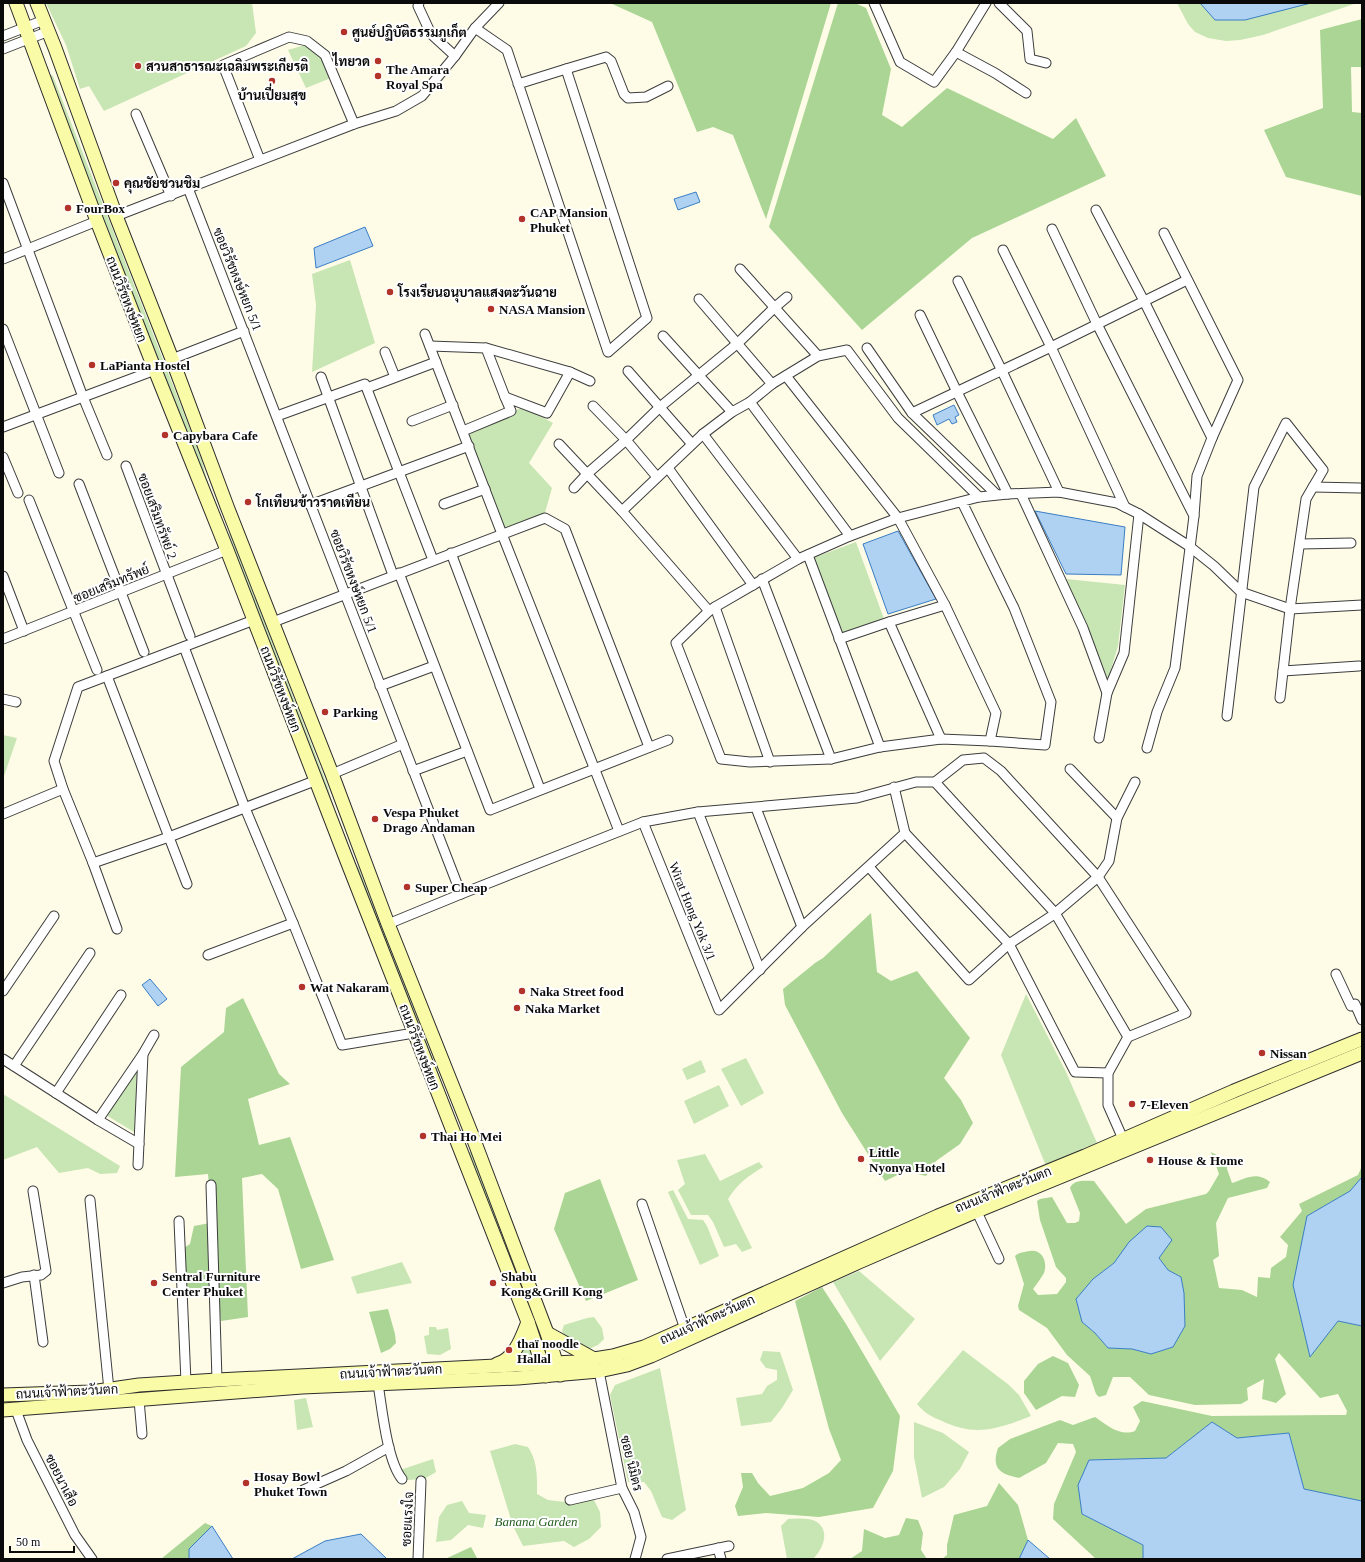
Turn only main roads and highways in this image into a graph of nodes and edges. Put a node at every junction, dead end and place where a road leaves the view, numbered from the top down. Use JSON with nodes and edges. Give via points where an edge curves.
{"nodes":[{"id":1,"x":16,"y":3,"type":"edge"},
{"id":2,"x":37,"y":3,"type":"edge"},
{"id":3,"x":228,"y":509,"type":"junction"},
{"id":4,"x":213,"y":515,"type":"junction"},
{"id":5,"x":362,"y":856,"type":"junction"},
{"id":6,"x":347,"y":862,"type":"junction"},
{"id":7,"x":1362,"y":1039,"type":"edge"},
{"id":8,"x":1362,"y":1053,"type":"edge"},
{"id":9,"x":472,"y":1135,"type":"junction"},
{"id":10,"x":457,"y":1142,"type":"junction"},
{"id":11,"x":528,"y":1322,"type":"junction"},
{"id":12,"x":547,"y":1333,"type":"junction"},
{"id":13,"x":596,"y":1365,"type":"junction"},
{"id":14,"x":490,"y":1366,"type":"junction"},
{"id":15,"x":559,"y":1369,"type":"junction"},
{"id":16,"x":544,"y":1370,"type":"junction"},
{"id":17,"x":3,"y":1395,"type":"edge"},
{"id":18,"x":10,"y":1410,"type":"edge"}],
"edges":[{"from":1,"to":4,"type":"main road","name":"ถนนวิรัชหงษ์หยก","via":[[154,370]]},
{"from":2,"to":3,"type":"main road","name":"ถนนวิรัชหงษ์หยก"},
{"from":3,"to":4,"type":"main road"},
{"from":3,"to":5,"type":"main road","name":"ถนนวิรัชหงษ์หยก"},
{"from":4,"to":6,"type":"main road","name":"ถนนวิรัชหงษ์หยก"},
{"from":5,"to":6,"type":"main road"},
{"from":5,"to":9,"type":"main road","name":"ถนนวิรัชหงษ์หยก"},
{"from":6,"to":10,"type":"main road","name":"ถนนวิรัชหงษ์หยก"},
{"from":7,"to":13,"type":"main road","name":"ถนนเจ้าฟ้าตะวันตก","via":[[938,1216],[644,1347],[613,1356]]},
{"from":8,"to":13,"type":"main road","name":"ถนนเจ้าฟ้าตะวันตก","via":[[859,1262],[651,1356],[627,1365]]},
{"from":9,"to":10,"type":"main road"},
{"from":9,"to":12,"type":"main road","name":"ถนนวิรัชหงษ์หยก"},
{"from":10,"to":11,"type":"main road","name":"ถนนวิรัชหงษ์หยก"},
{"from":11,"to":14,"type":"main road","via":[[511,1356],[501,1363]]},
{"from":11,"to":16,"type":"main road","name":"ถนนวิรัชหงษ์หยก"},
{"from":12,"to":13,"type":"main road"},
{"from":12,"to":15,"type":"main road","name":"ถนนวิรัชหงษ์หยก"},
{"from":13,"to":15,"type":"main road","name":"ถนนเจ้าฟ้าตะวันตก"},
{"from":14,"to":16,"type":"main road","name":"ถนนเจ้าฟ้าตะวันตก"},
{"from":14,"to":17,"type":"main road","name":"ถนนเจ้าฟ้าตะวันตก","via":[[217,1380],[139,1385],[109,1390]]},
{"from":15,"to":16,"type":"main road","name":"ถนนเจ้าฟ้าตะวันตก"},
{"from":16,"to":18,"type":"main road","name":"ถนนเจ้าฟ้าตะวันตก"}]}
